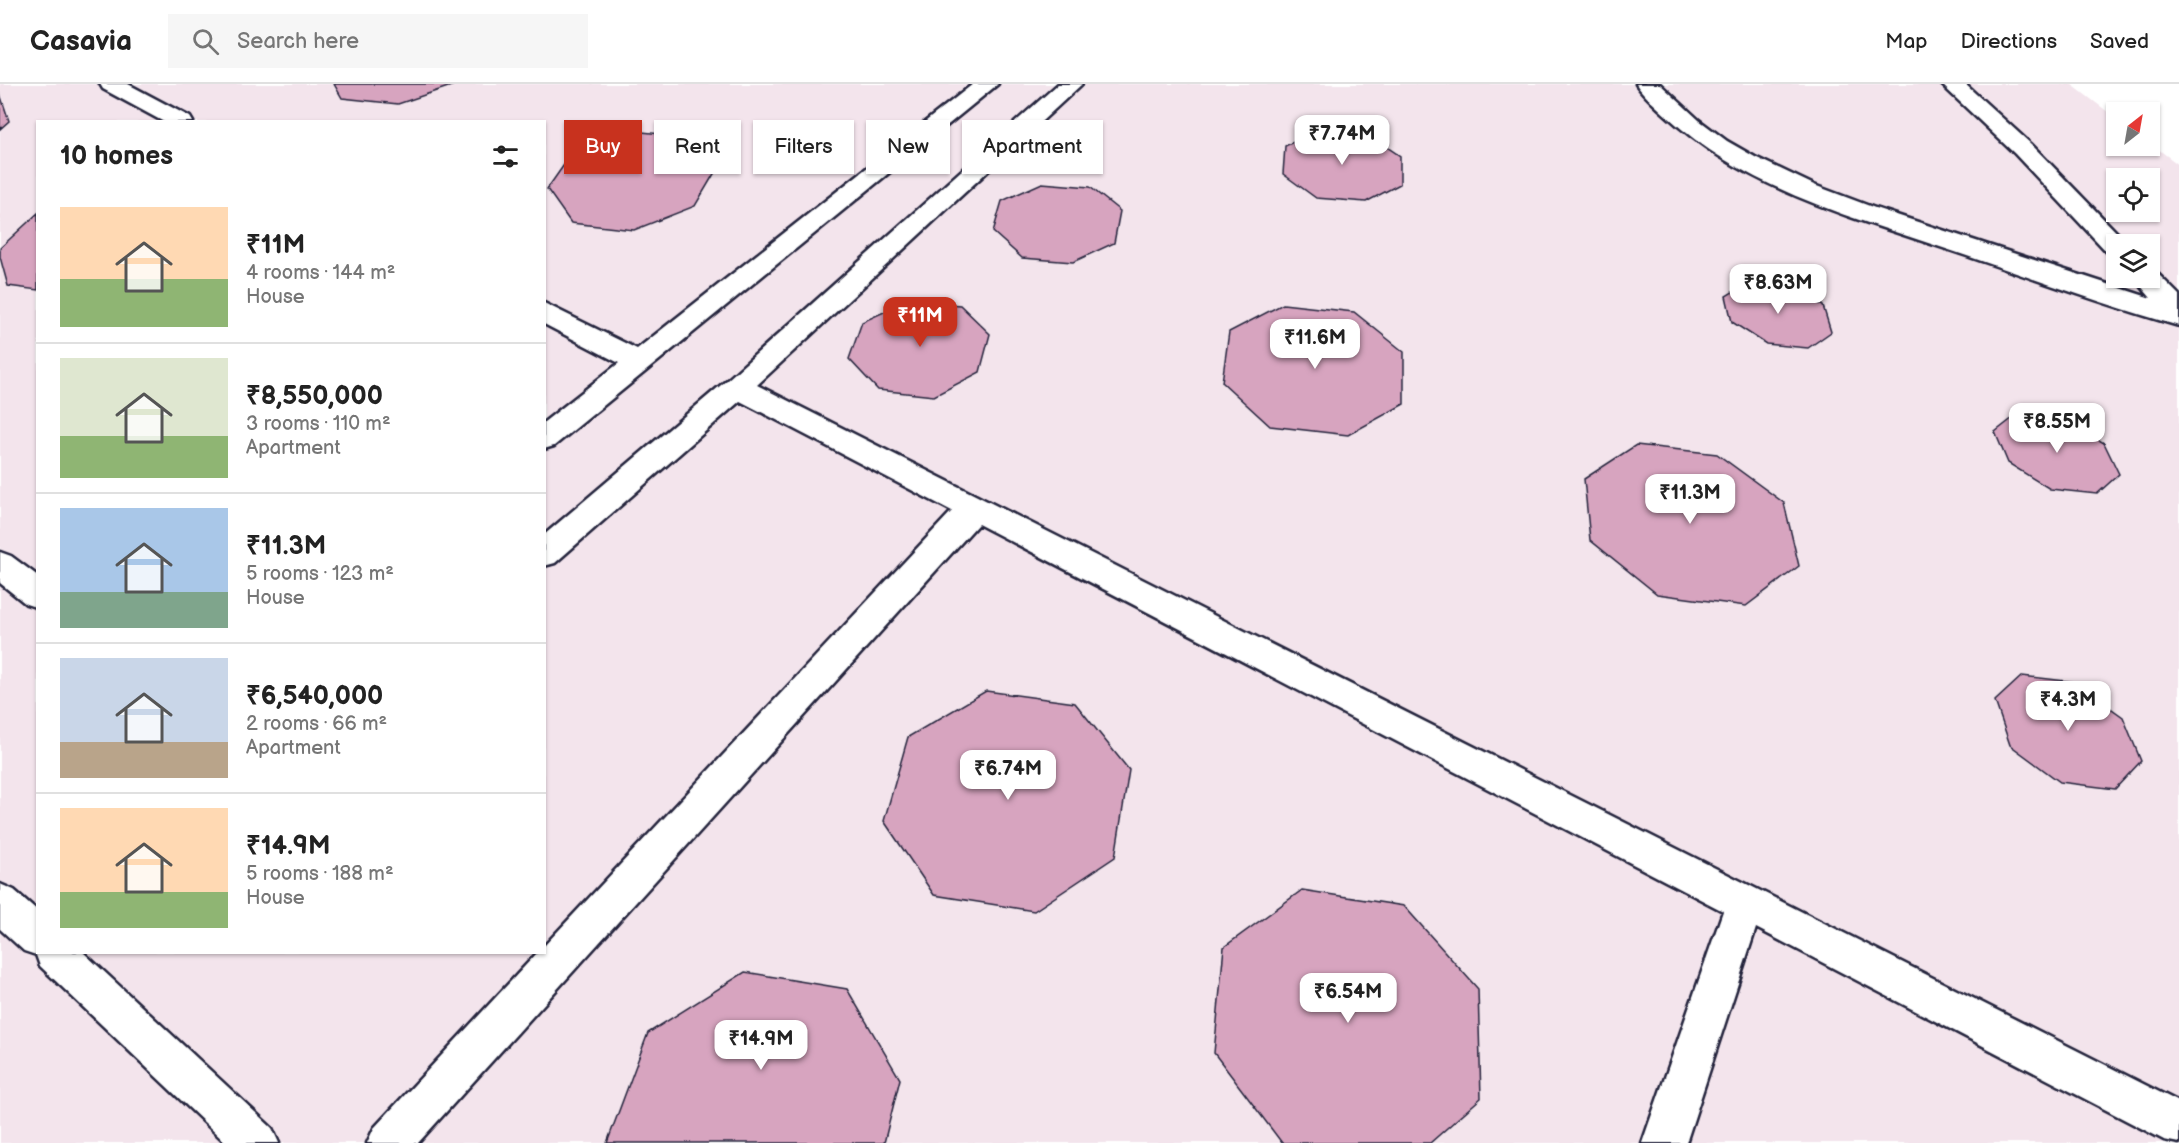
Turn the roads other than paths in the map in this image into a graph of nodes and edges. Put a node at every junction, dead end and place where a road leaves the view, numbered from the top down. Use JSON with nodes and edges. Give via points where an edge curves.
{"nodes":[{"id":1,"x":111,"y":84,"type":"edge"},
{"id":2,"x":987,"y":84,"type":"edge"},
{"id":3,"x":1071,"y":84,"type":"edge"},
{"id":4,"x":1647,"y":84,"type":"edge"},
{"id":5,"x":1952,"y":84,"type":"edge"},
{"id":6,"x":178,"y":120,"type":"edge"},
{"id":7,"x":2106,"y":236,"type":"edge"},
{"id":8,"x":2157,"y":288,"type":"edge"},
{"id":9,"x":2179,"y":310,"type":"edge"},
{"id":10,"x":546,"y":313,"type":"edge"},
{"id":11,"x":2179,"y":317,"type":"edge"},
{"id":12,"x":640,"y":362,"type":"junction"},
{"id":13,"x":737,"y":387,"type":"junction"},
{"id":14,"x":546,"y":436,"type":"edge"},
{"id":15,"x":974,"y":508,"type":"junction"},
{"id":16,"x":546,"y":552,"type":"edge"},
{"id":17,"x":0,"y":566,"type":"edge"},
{"id":18,"x":36,"y":593,"type":"edge"},
{"id":19,"x":0,"y":903,"type":"edge"},
{"id":20,"x":1745,"y":903,"type":"junction"},
{"id":21,"x":36,"y":935,"type":"edge"},
{"id":22,"x":69,"y":957,"type":"edge"},
{"id":23,"x":2179,"y":1125,"type":"edge"},
{"id":24,"x":257,"y":1143,"type":"edge"},
{"id":25,"x":388,"y":1143,"type":"edge"},
{"id":26,"x":1664,"y":1143,"type":"edge"}],
"edges":[{"from":1,"to":6,"type":"lane"},
{"from":2,"to":12,"type":"lane"},
{"from":3,"to":13,"type":"lane"},
{"from":4,"to":11,"type":"lane","via":[[1718,145],[1804,190]]},
{"from":5,"to":7,"type":"lane","via":[[2023,149]]},
{"from":8,"to":9,"type":"lane"},
{"from":10,"to":12,"type":"lane"},
{"from":12,"to":14,"type":"lane"},
{"from":13,"to":15,"type":"lane"},
{"from":13,"to":16,"type":"lane"},
{"from":15,"to":20,"type":"lane"},
{"from":15,"to":25,"type":"lane"},
{"from":17,"to":18,"type":"lane"},
{"from":19,"to":21,"type":"lane"},
{"from":20,"to":23,"type":"lane"},
{"from":20,"to":26,"type":"lane"},
{"from":22,"to":24,"type":"lane"}]}
